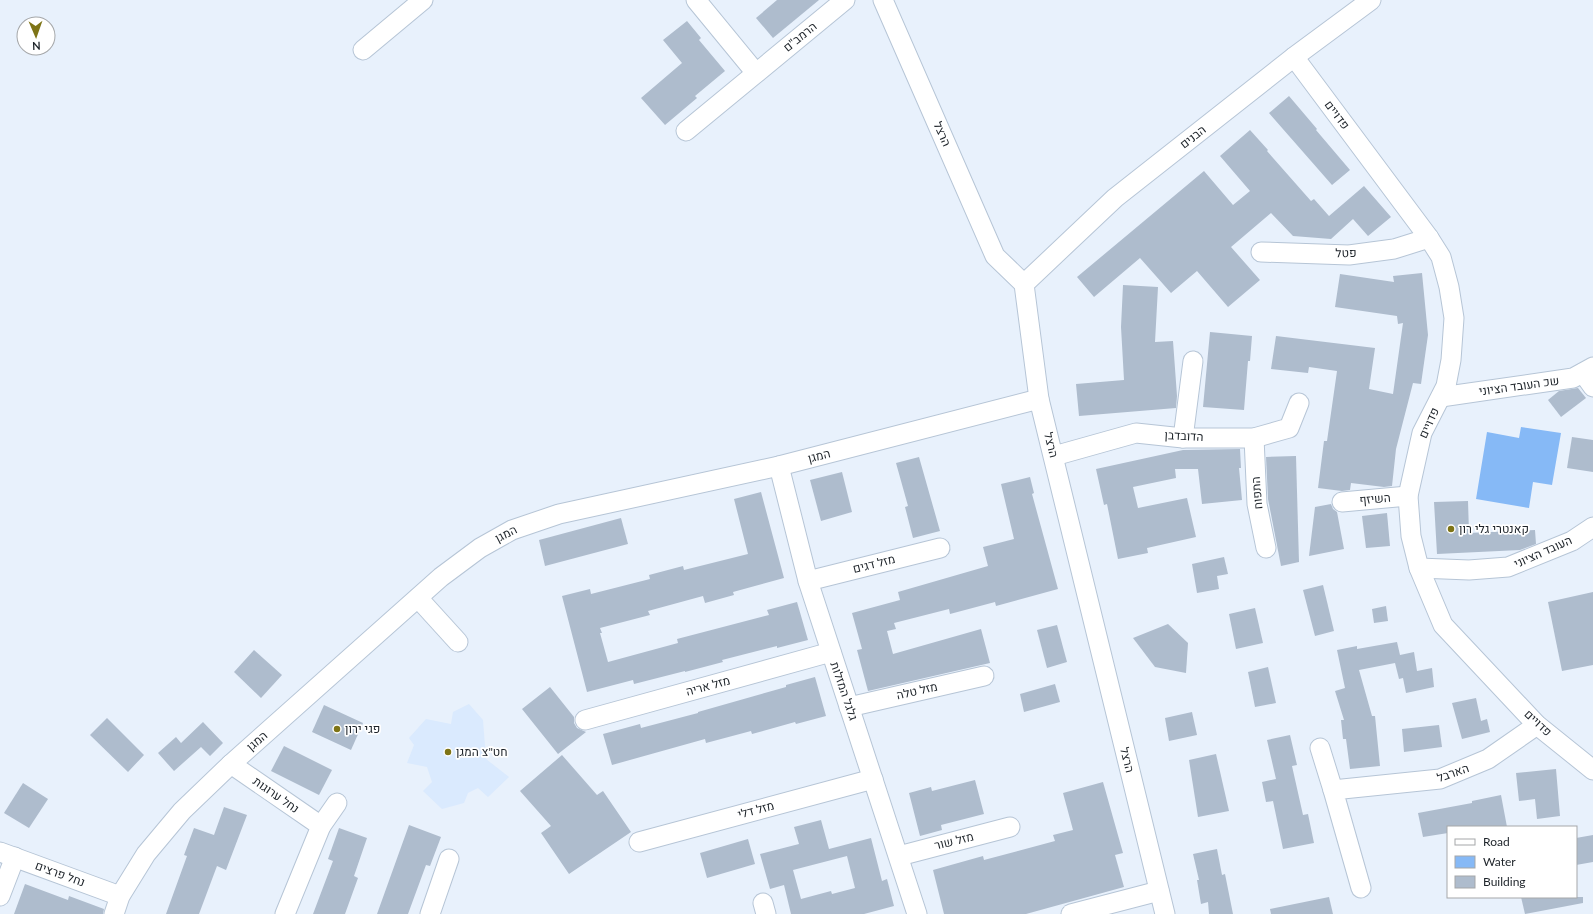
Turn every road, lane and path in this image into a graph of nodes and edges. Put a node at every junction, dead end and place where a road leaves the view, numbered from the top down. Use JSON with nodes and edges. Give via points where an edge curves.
{"nodes":[{"id":1,"x":422,"y":0,"type":"edge"},
{"id":2,"x":696,"y":0,"type":"edge"},
{"id":3,"x":845,"y":0,"type":"edge"},
{"id":4,"x":883,"y":0,"type":"edge"},
{"id":5,"x":1371,"y":0,"type":"edge"},
{"id":6,"x":363,"y":50,"type":"dead end"},
{"id":7,"x":1294,"y":57,"type":"junction"},
{"id":8,"x":756,"y":73,"type":"junction"},
{"id":9,"x":686,"y":131,"type":"dead end"},
{"id":10,"x":1429,"y":238,"type":"junction"},
{"id":11,"x":1261,"y":252,"type":"dead end"},
{"id":12,"x":1024,"y":284,"type":"junction"},
{"id":13,"x":1193,"y":361,"type":"dead end"},
{"id":14,"x":1590,"y":376,"type":"edge"},
{"id":15,"x":1441,"y":397,"type":"junction"},
{"id":16,"x":1039,"y":399,"type":"junction"},
{"id":17,"x":1299,"y":403,"type":"dead end"},
{"id":18,"x":1183,"y":438,"type":"junction"},
{"id":19,"x":1254,"y":438,"type":"junction"},
{"id":20,"x":1054,"y":456,"type":"junction"},
{"id":21,"x":779,"y":466,"type":"junction"},
{"id":22,"x":1408,"y":496,"type":"junction"},
{"id":23,"x":1342,"y":502,"type":"dead end"},
{"id":24,"x":1593,"y":527,"type":"edge"},
{"id":25,"x":940,"y":548,"type":"dead end"},
{"id":26,"x":1266,"y":548,"type":"dead end"},
{"id":27,"x":1419,"y":568,"type":"junction"},
{"id":28,"x":808,"y":580,"type":"junction"},
{"id":29,"x":418,"y":598,"type":"junction"},
{"id":30,"x":458,"y":642,"type":"dead end"},
{"id":31,"x":831,"y":652,"type":"junction"},
{"id":32,"x":984,"y":676,"type":"dead end"},
{"id":33,"x":849,"y":706,"type":"junction"},
{"id":34,"x":585,"y":720,"type":"dead end"},
{"id":35,"x":1537,"y":725,"type":"junction"},
{"id":36,"x":1320,"y":748,"type":"dead end"},
{"id":37,"x":231,"y":764,"type":"junction"},
{"id":38,"x":1593,"y":770,"type":"edge"},
{"id":39,"x":873,"y":779,"type":"junction"},
{"id":40,"x":1334,"y":790,"type":"junction"},
{"id":41,"x":337,"y":803,"type":"dead end"},
{"id":42,"x":321,"y":826,"type":"junction"},
{"id":43,"x":1010,"y":827,"type":"dead end"},
{"id":44,"x":639,"y":842,"type":"dead end"},
{"id":45,"x":7,"y":854,"type":"edge"},
{"id":46,"x":898,"y":856,"type":"junction"},
{"id":47,"x":449,"y":859,"type":"dead end"},
{"id":48,"x":1361,"y":888,"type":"dead end"},
{"id":49,"x":1159,"y":891,"type":"junction"},
{"id":50,"x":0,"y":896,"type":"edge"},
{"id":51,"x":120,"y":896,"type":"junction"},
{"id":52,"x":114,"y":914,"type":"edge"},
{"id":53,"x":285,"y":914,"type":"edge"},
{"id":54,"x":430,"y":914,"type":"edge"},
{"id":55,"x":917,"y":914,"type":"edge"},
{"id":56,"x":1071,"y":914,"type":"edge"},
{"id":57,"x":1165,"y":914,"type":"edge"}],
"edges":[{"from":1,"to":6,"type":"street"},
{"from":2,"to":8,"type":"street"},
{"from":3,"to":8,"type":"street","name":"הרמב\"ם"},
{"from":4,"to":12,"type":"street","name":"הרצל","via":[[995,256]]},
{"from":5,"to":7,"type":"street","name":"הבנים"},
{"from":7,"to":10,"type":"street","name":"פדויים"},
{"from":7,"to":12,"type":"street","name":"הבנים","via":[[1115,198]]},
{"from":8,"to":9,"type":"street","name":"הרמב\"ם"},
{"from":10,"to":11,"type":"street","name":"פטל","via":[[1394,249],[1348,255]]},
{"from":10,"to":15,"type":"street","name":"פדויים","via":[[1441,257],[1454,318],[1451,360]]},
{"from":12,"to":16,"type":"street","name":"הרצל"},
{"from":13,"to":18,"type":"street"},
{"from":14,"to":15,"type":"street","name":"שכ העובד הציוני"},
{"from":15,"to":22,"type":"street","name":"פדויים","via":[[1422,433]]},
{"from":16,"to":20,"type":"street","name":"הרצל"},
{"from":16,"to":21,"type":"street","name":"המגן"},
{"from":17,"to":19,"type":"street","name":"הדובדבן","via":[[1289,428]]},
{"from":18,"to":19,"type":"street","name":"הדובדבן"},
{"from":18,"to":20,"type":"street","name":"הדובדבן","via":[[1136,433]]},
{"from":19,"to":26,"type":"street","name":"התפוח","via":[[1257,504]]},
{"from":20,"to":49,"type":"street","name":"הרצל"},
{"from":21,"to":28,"type":"street","name":"גלגל המזלות"},
{"from":21,"to":29,"type":"street","name":"המגן","via":[[559,514],[512,530],[480,548]]},
{"from":22,"to":23,"type":"street","name":"השיזף"},
{"from":22,"to":27,"type":"street","name":"פדויים","via":[[1411,536]]},
{"from":24,"to":27,"type":"street","name":"העובד הציוני","via":[[1572,541],[1508,567],[1469,570]]},
{"from":25,"to":28,"type":"street","name":"מזל דגים"},
{"from":27,"to":35,"type":"street","name":"פדויים","via":[[1443,625]]},
{"from":28,"to":31,"type":"street","name":"גלגל המזלות"},
{"from":29,"to":30,"type":"street"},
{"from":29,"to":37,"type":"street","name":"המגן"},
{"from":31,"to":33,"type":"street","name":"גלגל המזלות"},
{"from":31,"to":34,"type":"street","name":"מזל אריה"},
{"from":32,"to":33,"type":"street","name":"מזל טלה"},
{"from":33,"to":39,"type":"street","name":"גלגל המזלות"},
{"from":35,"to":38,"type":"street","name":"פדויים"},
{"from":35,"to":40,"type":"street","name":"הארבל","via":[[1488,759],[1440,779]]},
{"from":36,"to":40,"type":"street"},
{"from":37,"to":42,"type":"street","name":"נחל ערוגות"},
{"from":37,"to":51,"type":"street","name":"המגן","via":[[182,811],[146,854]]},
{"from":39,"to":44,"type":"street","name":"מזל דלי"},
{"from":39,"to":46,"type":"street","name":"גלגל המזלות"},
{"from":40,"to":48,"type":"street"},
{"from":41,"to":42,"type":"street"},
{"from":42,"to":53,"type":"street"},
{"from":43,"to":46,"type":"street","name":"מזל שור"},
{"from":45,"to":50,"type":"street"},
{"from":45,"to":51,"type":"street","name":"נחל פרצים"},
{"from":46,"to":55,"type":"street","name":"גלגל המזלות"},
{"from":47,"to":54,"type":"street"},
{"from":49,"to":56,"type":"street"},
{"from":49,"to":57,"type":"street","name":"הרצל"},
{"from":51,"to":52,"type":"street","name":"המגן"}]}
